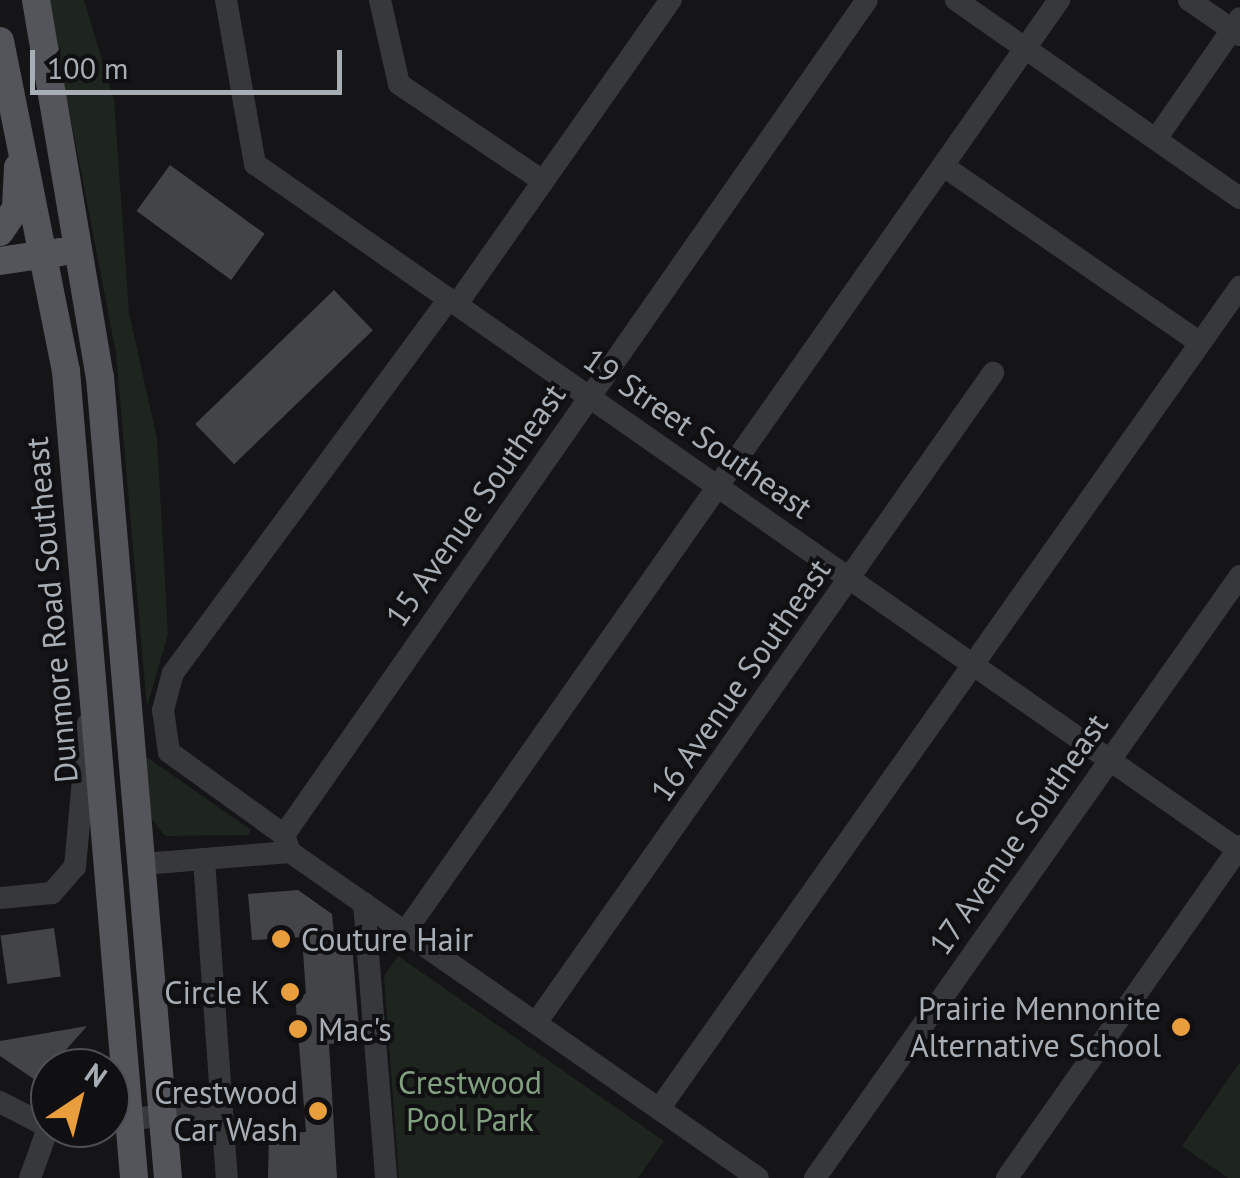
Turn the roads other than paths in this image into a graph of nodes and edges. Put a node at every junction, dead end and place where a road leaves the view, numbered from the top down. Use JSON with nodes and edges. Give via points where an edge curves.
{"nodes":[{"id":1,"x":36,"y":0,"type":"edge"},
{"id":2,"x":226,"y":0,"type":"edge"},
{"id":3,"x":380,"y":0,"type":"edge"},
{"id":4,"x":671,"y":0,"type":"edge"},
{"id":5,"x":867,"y":0,"type":"edge"},
{"id":6,"x":956,"y":0,"type":"edge"},
{"id":7,"x":1059,"y":0,"type":"edge"},
{"id":8,"x":1190,"y":0,"type":"edge"},
{"id":9,"x":1237,"y":27,"type":"edge"},
{"id":10,"x":0,"y":41,"type":"edge"},
{"id":11,"x":1026,"y":49,"type":"junction"},
{"id":12,"x":19,"y":120,"type":"junction"},
{"id":13,"x":1156,"y":140,"type":"junction"},
{"id":14,"x":944,"y":167,"type":"junction"},
{"id":15,"x":543,"y":180,"type":"junction"},
{"id":16,"x":1240,"y":198,"type":"edge"},
{"id":17,"x":0,"y":232,"type":"edge"},
{"id":18,"x":82,"y":250,"type":"junction"},
{"id":19,"x":46,"y":254,"type":"junction"},
{"id":20,"x":0,"y":261,"type":"edge"},
{"id":21,"x":1240,"y":287,"type":"edge"},
{"id":22,"x":453,"y":302,"type":"junction"},
{"id":23,"x":1199,"y":342,"type":"junction"},
{"id":24,"x":993,"y":373,"type":"dead end"},
{"id":25,"x":590,"y":397,"type":"junction"},
{"id":26,"x":717,"y":486,"type":"junction"},
{"id":27,"x":1240,"y":576,"type":"edge"},
{"id":28,"x":851,"y":580,"type":"junction"},
{"id":29,"x":976,"y":666,"type":"junction"},
{"id":30,"x":93,"y":687,"type":"junction"},
{"id":31,"x":1110,"y":760,"type":"junction"},
{"id":32,"x":287,"y":843,"type":"junction"},
{"id":33,"x":1239,"y":849,"type":"edge"},
{"id":34,"x":204,"y":860,"type":"junction"},
{"id":35,"x":143,"y":864,"type":"junction"},
{"id":36,"x":0,"y":898,"type":"edge"},
{"id":37,"x":364,"y":903,"type":"junction"},
{"id":38,"x":405,"y":932,"type":"junction"},
{"id":39,"x":536,"y":1023,"type":"junction"},
{"id":40,"x":115,"y":1048,"type":"edge"},
{"id":41,"x":0,"y":1102,"type":"edge"},
{"id":42,"x":222,"y":1108,"type":"junction"},
{"id":43,"x":659,"y":1109,"type":"junction"},
{"id":44,"x":164,"y":1115,"type":"junction"},
{"id":45,"x":30,"y":1118,"type":"edge"},
{"id":46,"x":130,"y":1120,"type":"edge"},
{"id":47,"x":41,"y":1148,"type":"edge"},
{"id":48,"x":127,"y":1148,"type":"edge"},
{"id":49,"x":30,"y":1178,"type":"edge"},
{"id":50,"x":134,"y":1178,"type":"edge"},
{"id":51,"x":168,"y":1178,"type":"edge"},
{"id":52,"x":227,"y":1178,"type":"edge"},
{"id":53,"x":386,"y":1178,"type":"edge"},
{"id":54,"x":758,"y":1178,"type":"edge"},
{"id":55,"x":816,"y":1178,"type":"edge"},
{"id":56,"x":1007,"y":1178,"type":"edge"}],
"edges":[{"from":1,"to":18,"type":"main road"},
{"from":2,"to":22,"type":"street","name":"19 Street Southeast","via":[[256,164]]},
{"from":3,"to":15,"type":"street","via":[[399,84]]},
{"from":4,"to":15,"type":"street"},
{"from":5,"to":25,"type":"street","name":"15 Avenue Southeast"},
{"from":6,"to":11,"type":"street"},
{"from":7,"to":11,"type":"street"},
{"from":8,"to":9,"type":"street"},
{"from":9,"to":13,"type":"street"},
{"from":10,"to":12,"type":"main road","name":"Dunmore Road Southeast"},
{"from":11,"to":13,"type":"street"},
{"from":11,"to":14,"type":"street"},
{"from":12,"to":17,"type":"main road","via":[[16,208]]},
{"from":12,"to":19,"type":"main road","name":"Dunmore Road Southeast"},
{"from":13,"to":16,"type":"street"},
{"from":14,"to":23,"type":"street"},
{"from":14,"to":26,"type":"street"},
{"from":15,"to":22,"type":"street"},
{"from":18,"to":19,"type":"main road"},
{"from":18,"to":35,"type":"main road"},
{"from":19,"to":20,"type":"main road"},
{"from":19,"to":30,"type":"main road","name":"Dunmore Road Southeast"},
{"from":21,"to":23,"type":"street"},
{"from":22,"to":25,"type":"street","name":"19 Street Southeast"},
{"from":22,"to":32,"type":"street","via":[[173,673],[163,710],[169,752]]},
{"from":23,"to":29,"type":"street"},
{"from":24,"to":28,"type":"street","name":"16 Avenue Southeast"},
{"from":25,"to":26,"type":"street","name":"19 Street Southeast"},
{"from":25,"to":32,"type":"street","name":"15 Avenue Southeast"},
{"from":26,"to":28,"type":"street","name":"19 Street Southeast"},
{"from":26,"to":38,"type":"street"},
{"from":27,"to":31,"type":"street","name":"17 Avenue Southeast"},
{"from":28,"to":29,"type":"street","name":"19 Street Southeast"},
{"from":28,"to":39,"type":"street","name":"16 Avenue Southeast"},
{"from":29,"to":31,"type":"street","name":"19 Street Southeast"},
{"from":29,"to":43,"type":"street"},
{"from":30,"to":36,"type":"street","via":[[80,851],[52,893]]},
{"from":30,"to":40,"type":"main road","name":"Dunmore Road Southeast"},
{"from":31,"to":33,"type":"street","name":"19 Street Southeast"},
{"from":31,"to":55,"type":"street","name":"17 Avenue Southeast"},
{"from":32,"to":34,"type":"street"},
{"from":32,"to":37,"type":"street"},
{"from":33,"to":56,"type":"street"},
{"from":34,"to":35,"type":"street"},
{"from":34,"to":42,"type":"street"},
{"from":35,"to":44,"type":"main road"},
{"from":37,"to":38,"type":"street"},
{"from":37,"to":53,"type":"street"},
{"from":38,"to":39,"type":"street"},
{"from":39,"to":43,"type":"street"},
{"from":41,"to":45,"type":"street"},
{"from":42,"to":44,"type":"street"},
{"from":42,"to":52,"type":"street"},
{"from":43,"to":54,"type":"street"},
{"from":44,"to":46,"type":"street"},
{"from":44,"to":51,"type":"main road"},
{"from":47,"to":49,"type":"street"},
{"from":48,"to":50,"type":"main road","name":"Dunmore Road Southeast"}]}
